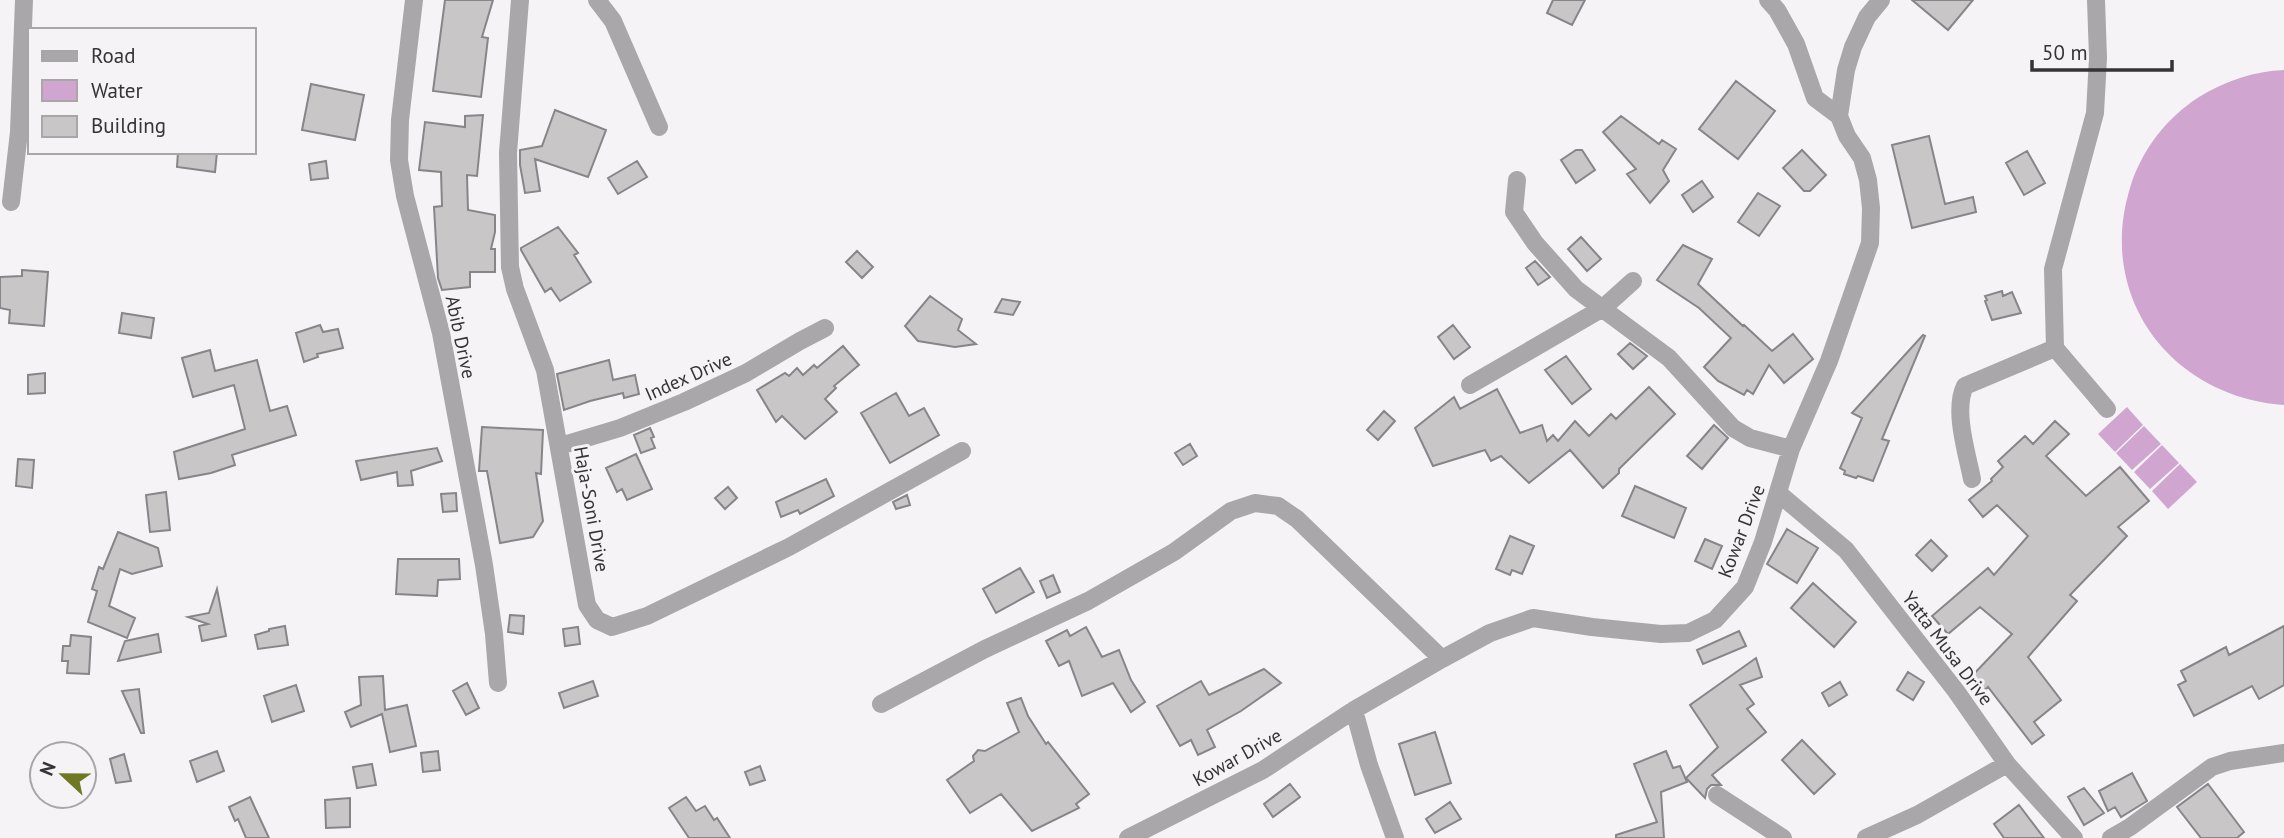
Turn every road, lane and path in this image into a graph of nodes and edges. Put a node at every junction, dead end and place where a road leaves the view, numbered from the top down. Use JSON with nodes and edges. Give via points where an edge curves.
{"nodes":[{"id":1,"x":24,"y":0,"type":"edge"},
{"id":2,"x":414,"y":0,"type":"edge"},
{"id":3,"x":520,"y":0,"type":"edge"},
{"id":4,"x":597,"y":0,"type":"edge"},
{"id":5,"x":1768,"y":0,"type":"edge"},
{"id":6,"x":1881,"y":0,"type":"edge"},
{"id":7,"x":2096,"y":0,"type":"edge"},
{"id":8,"x":1839,"y":116,"type":"junction"},
{"id":9,"x":659,"y":127,"type":"dead end"},
{"id":10,"x":1517,"y":180,"type":"dead end"},
{"id":11,"x":12,"y":202,"type":"dead end"},
{"id":12,"x":1633,"y":281,"type":"dead end"},
{"id":13,"x":1603,"y":308,"type":"junction"},
{"id":14,"x":825,"y":328,"type":"dead end"},
{"id":15,"x":2055,"y":348,"type":"junction"},
{"id":16,"x":1470,"y":385,"type":"dead end"},
{"id":17,"x":2108,"y":408,"type":"dead end"},
{"id":18,"x":560,"y":446,"type":"junction"},
{"id":19,"x":1791,"y":449,"type":"junction"},
{"id":20,"x":962,"y":451,"type":"dead end"},
{"id":21,"x":1972,"y":479,"type":"dead end"},
{"id":22,"x":1778,"y":493,"type":"junction"},
{"id":23,"x":1441,"y":659,"type":"junction"},
{"id":24,"x":498,"y":682,"type":"dead end"},
{"id":25,"x":881,"y":704,"type":"dead end"},
{"id":26,"x":1354,"y":710,"type":"junction"},
{"id":27,"x":2284,"y":753,"type":"edge"},
{"id":28,"x":2007,"y":765,"type":"junction"},
{"id":29,"x":1717,"y":796,"type":"dead end"},
{"id":30,"x":1128,"y":838,"type":"edge"},
{"id":31,"x":1395,"y":838,"type":"edge"},
{"id":32,"x":1783,"y":838,"type":"edge"},
{"id":33,"x":1866,"y":838,"type":"edge"},
{"id":34,"x":2074,"y":838,"type":"edge"},
{"id":35,"x":2111,"y":838,"type":"edge"}],
"edges":[{"from":1,"to":11,"type":"street"},
{"from":2,"to":24,"type":"street","name":"Abib Drive","via":[[398,160],[441,333],[484,565]]},
{"from":3,"to":18,"type":"street","name":"Haja-Soni Drive","via":[[508,153],[510,267],[545,370]]},
{"from":4,"to":9,"type":"street","via":[[613,21]]},
{"from":5,"to":8,"type":"street","via":[[1796,44],[1815,98]]},
{"from":6,"to":8,"type":"street","via":[[1853,47]]},
{"from":7,"to":15,"type":"street","via":[[2095,113],[2053,269]]},
{"from":8,"to":19,"type":"street","name":"Kowar Drive","via":[[1862,158],[1868,180],[1870,243],[1829,362]]},
{"from":10,"to":13,"type":"street","via":[[1514,212],[1576,289]]},
{"from":12,"to":13,"type":"street"},
{"from":13,"to":16,"type":"street"},
{"from":13,"to":19,"type":"street","via":[[1669,358],[1733,428],[1750,438]]},
{"from":14,"to":18,"type":"street","name":"Index Drive","via":[[684,402]]},
{"from":15,"to":17,"type":"street"},
{"from":15,"to":21,"type":"street","via":[[1965,386],[1962,426]]},
{"from":18,"to":20,"type":"street","name":"Haja-Soni Drive","via":[[587,605],[597,620],[612,627],[648,616],[789,547]]},
{"from":19,"to":22,"type":"street","name":"Kowar Drive"},
{"from":22,"to":23,"type":"street","name":"Kowar Drive","via":[[1745,587],[1715,620],[1688,633],[1661,634],[1533,618],[1490,633]]},
{"from":22,"to":28,"type":"street","name":"Yatta Musa Drive","via":[[1846,550],[1956,691]]},
{"from":23,"to":25,"type":"street","via":[[1297,519],[1278,506],[1255,503],[1231,511],[1174,552],[1088,601]]},
{"from":23,"to":26,"type":"street","name":"Kowar Drive"},
{"from":26,"to":30,"type":"street","name":"Kowar Drive","via":[[1263,770]]},
{"from":26,"to":31,"type":"street"},
{"from":27,"to":35,"type":"street","via":[[2212,766]]},
{"from":28,"to":33,"type":"street"},
{"from":28,"to":34,"type":"street","name":"Yatta Musa Drive"},
{"from":29,"to":32,"type":"street"}]}
